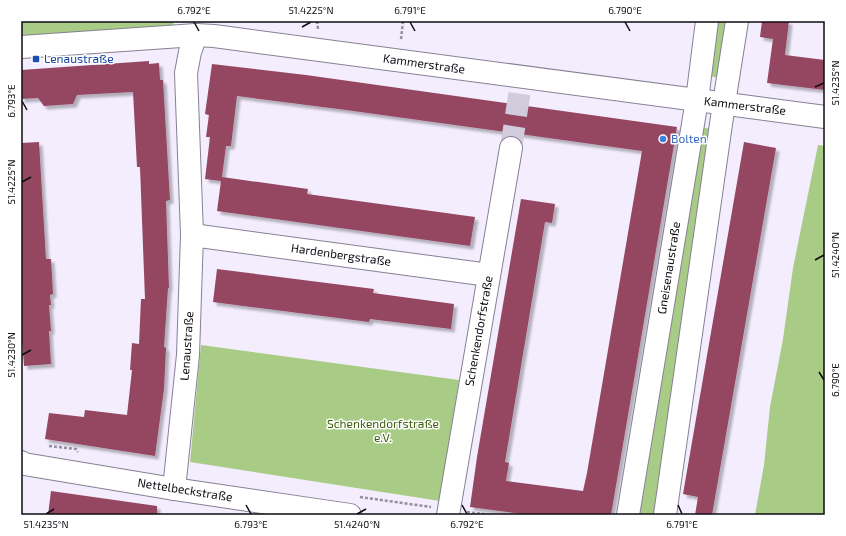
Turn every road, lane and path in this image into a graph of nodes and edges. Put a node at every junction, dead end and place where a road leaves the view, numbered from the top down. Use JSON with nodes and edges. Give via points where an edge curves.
{"nodes":[{"id":1,"x":317,"y":21,"type":"edge"},
{"id":2,"x":403,"y":21,"type":"edge"},
{"id":3,"x":707,"y":21,"type":"edge"},
{"id":4,"x":737,"y":21,"type":"edge"},
{"id":5,"x":197,"y":28,"type":"edge"},
{"id":6,"x":318,"y":29,"type":"dead end"},
{"id":7,"x":401,"y":39,"type":"dead end"},
{"id":8,"x":21,"y":47,"type":"edge"},
{"id":9,"x":697,"y":100,"type":"junction"},
{"id":10,"x":724,"y":103,"type":"junction"},
{"id":11,"x":825,"y":117,"type":"edge"},
{"id":12,"x":511,"y":148,"type":"tunnel mouth"},
{"id":13,"x":192,"y":235,"type":"junction"},
{"id":14,"x":489,"y":275,"type":"junction"},
{"id":15,"x":22,"y":467,"type":"edge"},
{"id":16,"x":174,"y":489,"type":"junction"},
{"id":17,"x":350,"y":515,"type":"edge"},
{"id":18,"x":448,"y":515,"type":"edge"},
{"id":19,"x":628,"y":515,"type":"edge"},
{"id":20,"x":665,"y":515,"type":"edge"}],
"edges":[{"from":1,"to":6,"type":"path"},
{"from":2,"to":7,"type":"path"},
{"from":3,"to":9,"type":"street","name":"Gneisenaustraße"},
{"from":4,"to":10,"type":"street"},
{"from":5,"to":8,"type":"street","name":"Kammerstraße"},
{"from":5,"to":9,"type":"street","name":"Kammerstraße","via":[[214,36]]},
{"from":5,"to":13,"type":"street","name":"Lenaustraße","via":[[186,73]]},
{"from":9,"to":10,"type":"street","name":"Kammerstraße"},
{"from":9,"to":19,"type":"street","name":"Gneisenaustraße"},
{"from":10,"to":11,"type":"street","name":"Kammerstraße"},
{"from":10,"to":20,"type":"street"},
{"from":12,"to":14,"type":"street","name":"Schenkendorfstraße"},
{"from":13,"to":14,"type":"street","name":"Hardenbergstraße"},
{"from":13,"to":16,"type":"street","name":"Lenaustraße","via":[[188,354]]},
{"from":14,"to":18,"type":"street","name":"Schenkendorfstraße"},
{"from":15,"to":16,"type":"street","name":"Nettelbeckstraße"},
{"from":16,"to":17,"type":"street","name":"Nettelbeckstraße"}]}
